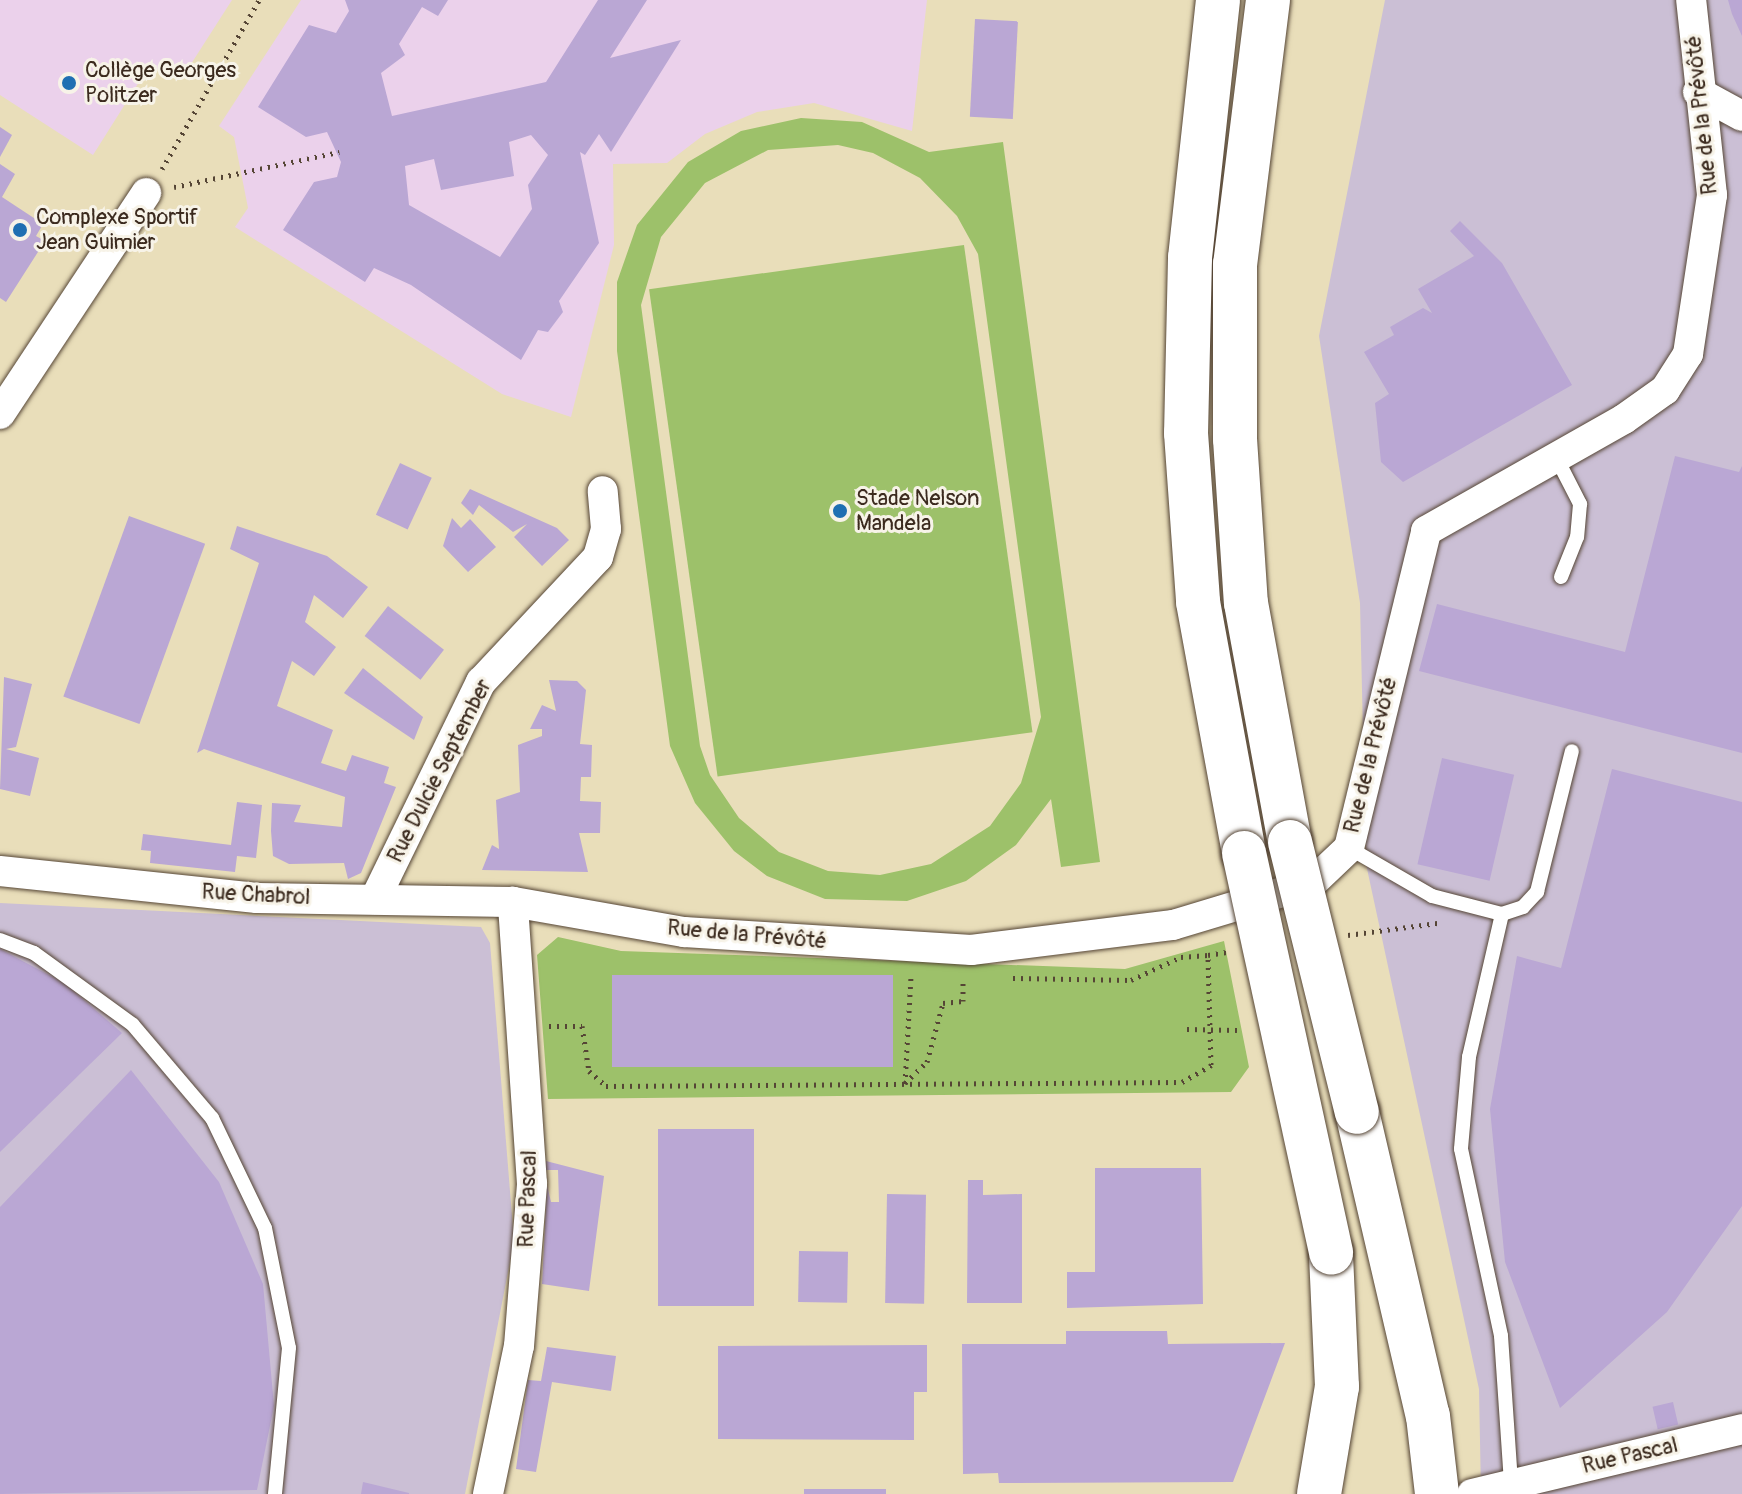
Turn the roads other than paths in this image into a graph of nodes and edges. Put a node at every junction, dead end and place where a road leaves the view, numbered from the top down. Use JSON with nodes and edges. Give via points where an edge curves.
{"nodes":[{"id":1,"x":1218,"y":0,"type":"edge"},
{"id":2,"x":1268,"y":0,"type":"edge"},
{"id":3,"x":1691,"y":0,"type":"edge"},
{"id":4,"x":1698,"y":92,"type":"junction"},
{"id":5,"x":1742,"y":116,"type":"edge"},
{"id":6,"x":146,"y":193,"type":"road end"},
{"id":7,"x":0,"y":414,"type":"edge"},
{"id":8,"x":1556,"y":457,"type":"junction"},
{"id":9,"x":603,"y":491,"type":"dead end"},
{"id":10,"x":1561,"y":577,"type":"dead end"},
{"id":11,"x":1572,"y":751,"type":"dead end"},
{"id":12,"x":1349,"y":848,"type":"junction"},
{"id":13,"x":0,"y":871,"type":"edge"},
{"id":14,"x":375,"y":899,"type":"junction"},
{"id":15,"x":513,"y":902,"type":"junction"},
{"id":16,"x":1502,"y":914,"type":"junction"},
{"id":17,"x":0,"y":940,"type":"edge"},
{"id":18,"x":1742,"y":1429,"type":"edge"},
{"id":19,"x":1511,"y":1484,"type":"junction"},
{"id":20,"x":275,"y":1494,"type":"edge"},
{"id":21,"x":488,"y":1494,"type":"edge"},
{"id":22,"x":1319,"y":1494,"type":"edge"},
{"id":23,"x":1437,"y":1494,"type":"edge"},
{"id":24,"x":1472,"y":1494,"type":"edge"}],
"edges":[{"from":1,"to":22,"type":"highway","bridge":true,"via":[[1190,258],[1186,433],[1198,602],[1244,853],[1331,1253],[1337,1387]]},
{"from":2,"to":23,"type":"highway","bridge":true,"via":[[1235,264],[1235,439],[1246,603],[1290,842],[1407,1322]]},
{"from":3,"to":4,"type":"street","name":"Rue de la Prévôté"},
{"from":4,"to":5,"type":"street"},
{"from":4,"to":8,"type":"street","name":"Rue de la Prévôté","via":[[1712,195],[1688,354],[1665,390]]},
{"from":6,"to":7,"type":"street"},
{"from":8,"to":10,"type":"lane","via":[[1580,504],[1577,537]]},
{"from":8,"to":12,"type":"street","name":"Rue de la Prévôté","via":[[1426,531]]},
{"from":9,"to":14,"type":"street","name":"Rue Dulcie September","via":[[598,557],[481,682]]},
{"from":11,"to":16,"type":"lane","via":[[1537,892],[1523,907]]},
{"from":12,"to":15,"type":"street","name":"Rue de la Prévôté","via":[[1312,883],[1173,925],[971,950],[684,932]]},
{"from":12,"to":16,"type":"lane","via":[[1432,896]]},
{"from":13,"to":14,"type":"street","name":"Rue Chabrol","via":[[257,898]]},
{"from":14,"to":15,"type":"street","name":"Rue Chabrol"},
{"from":15,"to":21,"type":"street","name":"Rue Pascal","via":[[532,1184],[519,1346]]},
{"from":16,"to":19,"type":"lane","via":[[1469,1057],[1461,1149],[1501,1336]]},
{"from":17,"to":20,"type":"lane","via":[[34,953],[133,1025],[219,1132],[265,1228],[289,1348]]},
{"from":18,"to":19,"type":"street","name":"Rue Pascal"},
{"from":19,"to":24,"type":"street","name":"Rue Pascal"}]}
